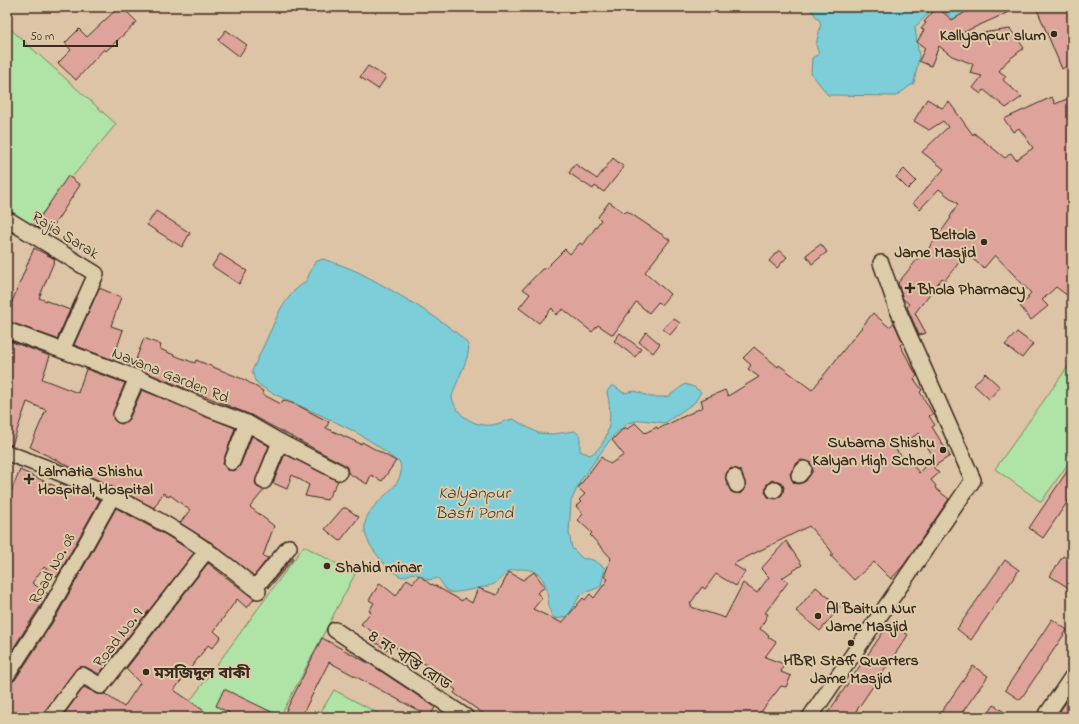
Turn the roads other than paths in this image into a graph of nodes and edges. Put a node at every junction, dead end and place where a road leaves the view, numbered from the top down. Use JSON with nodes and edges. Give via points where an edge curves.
{"nodes":[{"id":1,"x":7,"y":219,"type":"edge"},
{"id":2,"x":880,"y":263,"type":"dead end"},
{"id":3,"x":7,"y":330,"type":"edge"},
{"id":4,"x":62,"y":350,"type":"junction"},
{"id":5,"x":137,"y":378,"type":"junction"},
{"id":6,"x":122,"y":415,"type":"dead end"},
{"id":7,"x":247,"y":423,"type":"junction"},
{"id":8,"x":280,"y":442,"type":"junction"},
{"id":9,"x":7,"y":453,"type":"edge"},
{"id":10,"x":232,"y":462,"type":"dead end"},
{"id":11,"x":339,"y":472,"type":"dead end"},
{"id":12,"x":264,"y":481,"type":"dead end"},
{"id":13,"x":112,"y":498,"type":"junction"},
{"id":14,"x":289,"y":547,"type":"dead end"},
{"id":15,"x":207,"y":550,"type":"junction"},
{"id":16,"x":335,"y":630,"type":"dead end"},
{"id":17,"x":7,"y":675,"type":"edge"},
{"id":18,"x":1072,"y":677,"type":"edge"},
{"id":19,"x":51,"y":717,"type":"edge"},
{"id":20,"x":466,"y":717,"type":"edge"},
{"id":21,"x":810,"y":717,"type":"edge"},
{"id":22,"x":1045,"y":717,"type":"edge"}],
"edges":[{"from":1,"to":4,"type":"street","name":"Rajia Sarak","via":[[96,274]]},
{"from":2,"to":21,"type":"street","via":[[897,308],[973,480]]},
{"from":3,"to":4,"type":"street","name":"Navana Garden Rd"},
{"from":4,"to":5,"type":"street","name":"Navana Garden Rd"},
{"from":5,"to":6,"type":"street"},
{"from":5,"to":7,"type":"street","name":"Navana Garden Rd"},
{"from":7,"to":8,"type":"street","name":"Navana Garden Rd"},
{"from":7,"to":10,"type":"street"},
{"from":8,"to":11,"type":"street","name":"Navana Garden Rd"},
{"from":8,"to":12,"type":"street"},
{"from":9,"to":13,"type":"street"},
{"from":13,"to":15,"type":"street","via":[[175,528]]},
{"from":13,"to":17,"type":"street","name":"Road No. 08","via":[[48,612]]},
{"from":14,"to":15,"type":"street","via":[[256,590]]},
{"from":15,"to":19,"type":"street","name":"Road No. 9","via":[[102,686],[82,675]]},
{"from":16,"to":20,"type":"street","name":"৪ নং বস্তি রোড"},
{"from":18,"to":22,"type":"street"}]}
